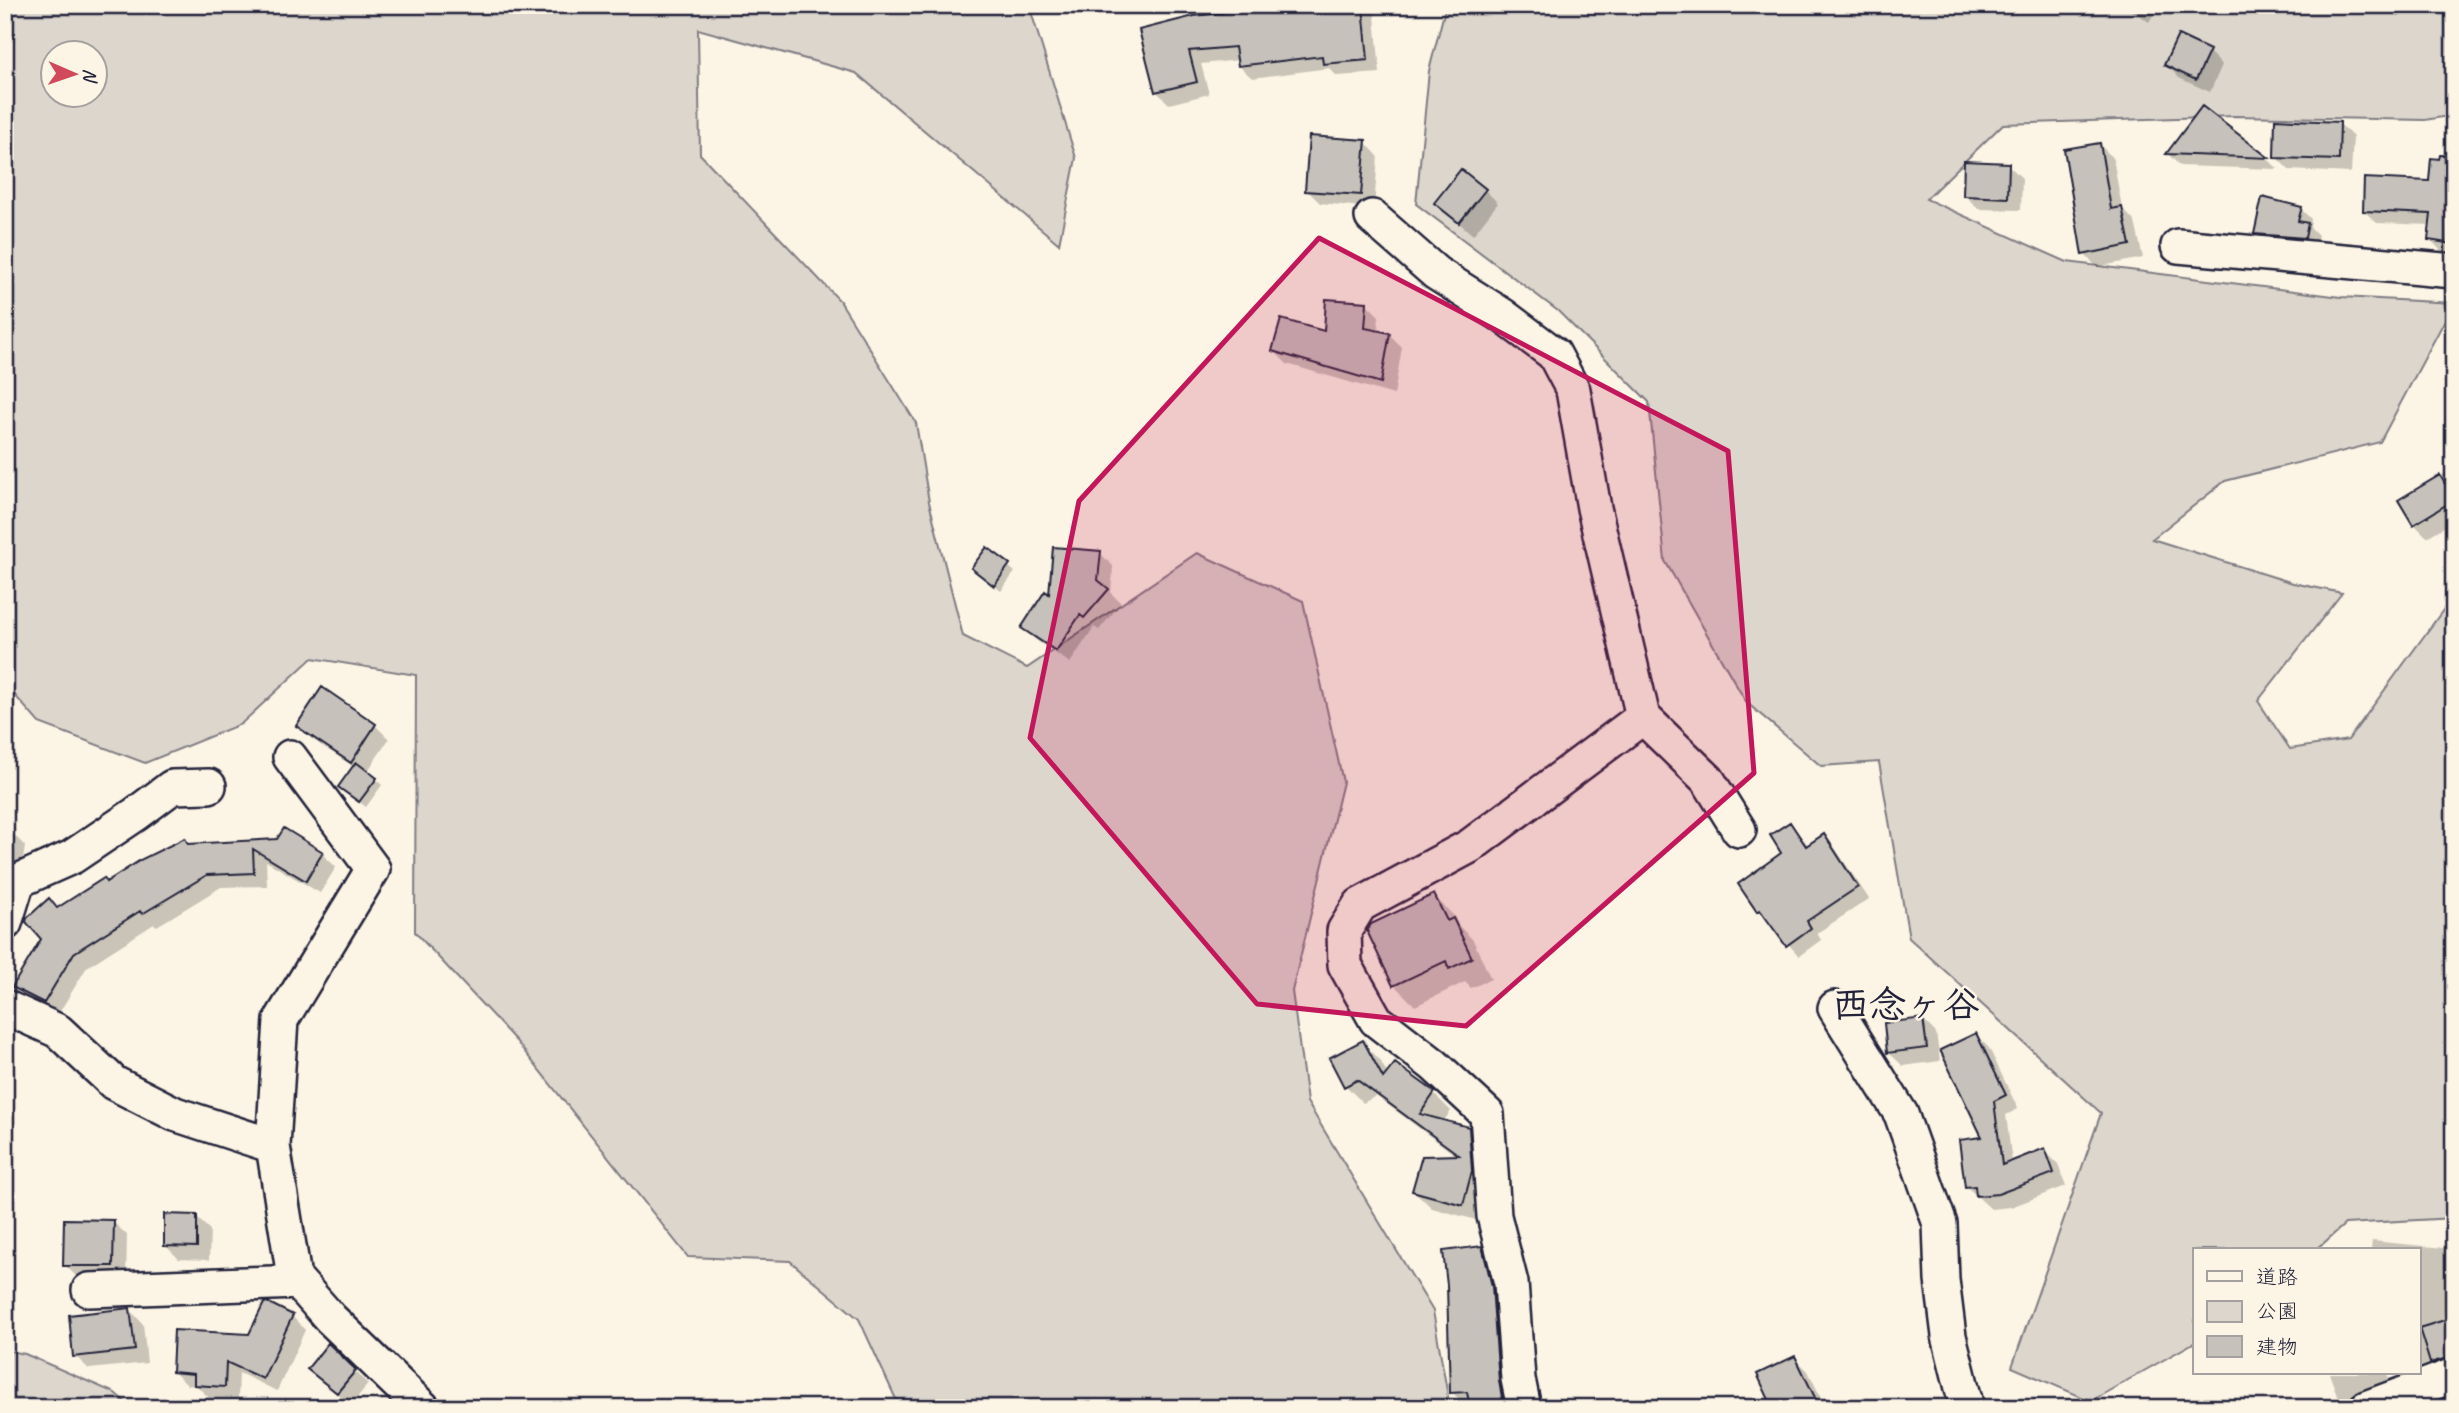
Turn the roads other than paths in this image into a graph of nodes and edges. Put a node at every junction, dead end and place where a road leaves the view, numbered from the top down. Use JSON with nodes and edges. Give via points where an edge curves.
{"nodes":[{"id":1,"x":1372,"y":217,"type":"dead end"},
{"id":2,"x":2178,"y":246,"type":"dead end"},
{"id":3,"x":2454,"y":271,"type":"edge"},
{"id":4,"x":1643,"y":717,"type":"junction"},
{"id":5,"x":290,"y":757,"type":"dead end"},
{"id":6,"x":209,"y":786,"type":"dead end"},
{"id":7,"x":1739,"y":830,"type":"dead end"},
{"id":8,"x":5,"y":923,"type":"edge"},
{"id":9,"x":5,"y":1007,"type":"edge"},
{"id":10,"x":1835,"y":1008,"type":"dead end"},
{"id":11,"x":273,"y":1146,"type":"junction"},
{"id":12,"x":298,"y":1282,"type":"junction"},
{"id":13,"x":89,"y":1290,"type":"dead end"},
{"id":14,"x":2454,"y":1375,"type":"edge"},
{"id":15,"x":423,"y":1408,"type":"edge"},
{"id":16,"x":1524,"y":1408,"type":"edge"},
{"id":17,"x":1967,"y":1408,"type":"edge"},
{"id":18,"x":2366,"y":1408,"type":"edge"}],
"edges":[{"from":1,"to":4,"type":"street","via":[[1436,273],[1554,354],[1573,390],[1594,508]]},
{"from":2,"to":3,"type":"street"},
{"from":4,"to":7,"type":"street","via":[[1708,780]]},
{"from":4,"to":16,"type":"street","via":[[1470,846],[1360,905],[1344,931],[1345,965],[1376,1020],[1487,1114],[1494,1216],[1511,1283]]},
{"from":5,"to":11,"type":"street","via":[[373,869],[281,1020]]},
{"from":6,"to":8,"type":"street","via":[[172,787],[72,857],[18,881]]},
{"from":9,"to":11,"type":"street","via":[[58,1031],[114,1083],[175,1114]]},
{"from":10,"to":17,"type":"street","via":[[1901,1114],[1940,1224],[1949,1336]]},
{"from":11,"to":12,"type":"street"},
{"from":12,"to":13,"type":"street"},
{"from":12,"to":15,"type":"street"},
{"from":14,"to":18,"type":"street"}]}
